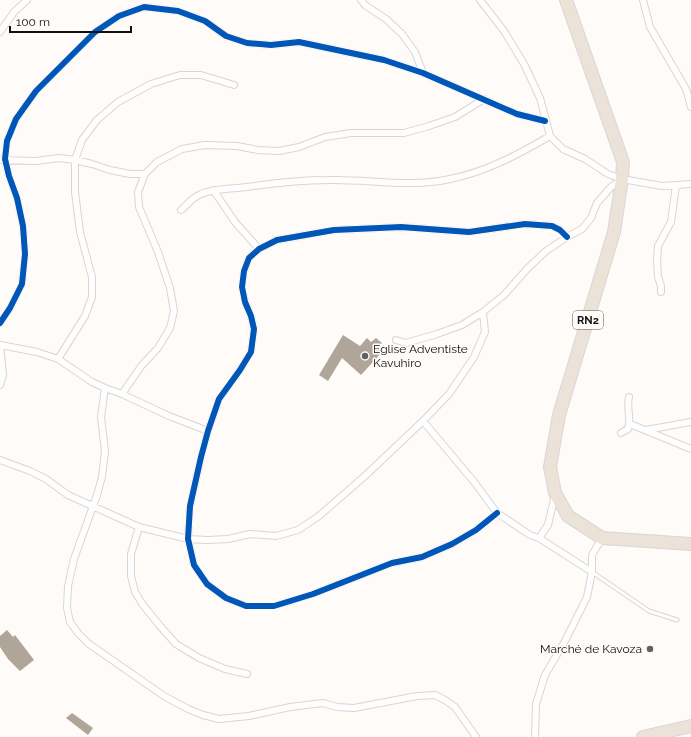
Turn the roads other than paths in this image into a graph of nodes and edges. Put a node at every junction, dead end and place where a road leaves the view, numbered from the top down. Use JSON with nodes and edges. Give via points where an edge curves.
{"nodes":[{"id":1,"x":27,"y":0,"type":"edge"},
{"id":2,"x":142,"y":0,"type":"edge"},
{"id":3,"x":361,"y":0,"type":"edge"},
{"id":4,"x":480,"y":0,"type":"edge"},
{"id":5,"x":566,"y":0,"type":"edge"},
{"id":6,"x":642,"y":0,"type":"edge"},
{"id":7,"x":144,"y":7,"type":"junction"},
{"id":8,"x":0,"y":32,"type":"edge"},
{"id":9,"x":423,"y":73,"type":"junction"},
{"id":10,"x":234,"y":85,"type":"dead end"},
{"id":11,"x":484,"y":99,"type":"junction"},
{"id":12,"x":691,"y":107,"type":"edge"},
{"id":13,"x":545,"y":121,"type":"junction"},
{"id":14,"x":550,"y":136,"type":"junction"},
{"id":15,"x":2,"y":160,"type":"edge"},
{"id":16,"x":75,"y":160,"type":"junction"},
{"id":17,"x":145,"y":174,"type":"junction"},
{"id":18,"x":622,"y":179,"type":"junction"},
{"id":19,"x":691,"y":184,"type":"edge"},
{"id":20,"x":676,"y":185,"type":"junction"},
{"id":21,"x":214,"y":191,"type":"junction"},
{"id":22,"x":181,"y":210,"type":"dead end"},
{"id":23,"x":567,"y":236,"type":"junction"},
{"id":24,"x":260,"y":249,"type":"junction"},
{"id":25,"x":661,"y":292,"type":"dead end"},
{"id":26,"x":483,"y":312,"type":"junction"},
{"id":27,"x":0,"y":323,"type":"edge"},
{"id":28,"x":396,"y":340,"type":"dead end"},
{"id":29,"x":0,"y":345,"type":"edge"},
{"id":30,"x":58,"y":359,"type":"junction"},
{"id":31,"x":0,"y":385,"type":"edge"},
{"id":32,"x":105,"y":388,"type":"junction"},
{"id":33,"x":122,"y":394,"type":"junction"},
{"id":34,"x":629,"y":397,"type":"dead end"},
{"id":35,"x":423,"y":421,"type":"junction"},
{"id":36,"x":691,"y":422,"type":"edge"},
{"id":37,"x":630,"y":424,"type":"junction"},
{"id":38,"x":646,"y":430,"type":"junction"},
{"id":39,"x":208,"y":431,"type":"junction"},
{"id":40,"x":621,"y":433,"type":"dead end"},
{"id":41,"x":691,"y":449,"type":"edge"},
{"id":42,"x":0,"y":460,"type":"edge"},
{"id":43,"x":555,"y":493,"type":"junction"},
{"id":44,"x":93,"y":506,"type":"junction"},
{"id":45,"x":497,"y":513,"type":"junction"},
{"id":46,"x":139,"y":527,"type":"junction"},
{"id":47,"x":539,"y":538,"type":"junction"},
{"id":48,"x":602,"y":538,"type":"junction"},
{"id":49,"x":188,"y":539,"type":"junction"},
{"id":50,"x":691,"y":544,"type":"edge"},
{"id":51,"x":592,"y":572,"type":"junction"},
{"id":52,"x":676,"y":620,"type":"dead end"},
{"id":53,"x":247,"y":674,"type":"dead end"},
{"id":54,"x":691,"y":726,"type":"edge"},
{"id":55,"x":476,"y":737,"type":"edge"},
{"id":56,"x":535,"y":737,"type":"edge"},
{"id":57,"x":643,"y":737,"type":"edge"}],
"edges":[{"from":1,"to":8,"type":"street","via":[[14,12]]},
{"from":2,"to":7,"type":"street"},
{"from":3,"to":9,"type":"street","via":[[365,6],[386,19],[402,34],[415,52]]},
{"from":4,"to":13,"type":"street","via":[[504,31],[524,64],[540,98]]},
{"from":5,"to":18,"type":"highway","number":"RN2","via":[[623,162]]},
{"from":6,"to":12,"type":"street","via":[[650,27],[686,89]]},
{"from":7,"to":9,"type":"street","via":[[178,11],[205,21],[226,36],[247,43],[271,45],[299,42],[384,60]]},
{"from":7,"to":15,"type":"street","via":[[119,16],[95,32],[36,91],[16,119],[6,141]]},
{"from":9,"to":11,"type":"street"},
{"from":10,"to":16,"type":"street","via":[[201,75],[180,75],[152,84],[118,102],[97,120],[82,140]]},
{"from":11,"to":13,"type":"street","via":[[517,114]]},
{"from":11,"to":17,"type":"street","via":[[455,117],[404,133],[351,133],[325,137],[279,151],[205,145],[182,149],[157,162]]},
{"from":13,"to":14,"type":"street"},
{"from":14,"to":18,"type":"street","via":[[563,149]]},
{"from":14,"to":21,"type":"street","via":[[487,168],[450,180],[414,184],[328,180]]},
{"from":15,"to":16,"type":"street"},
{"from":15,"to":27,"type":"street","via":[[17,198],[25,254],[22,284]]},
{"from":16,"to":17,"type":"street","via":[[130,174]]},
{"from":16,"to":30,"type":"street","via":[[79,225],[92,276],[92,297],[85,316]]},
{"from":17,"to":33,"type":"street","via":[[138,192],[139,207],[158,252],[174,310],[170,328],[158,348],[142,365]]},
{"from":18,"to":20,"type":"street","via":[[657,186]]},
{"from":18,"to":23,"type":"street","via":[[597,203],[591,218],[582,229]]},
{"from":18,"to":43,"type":"highway","number":"RN2","via":[[614,232],[559,415],[550,468]]},
{"from":19,"to":20,"type":"street"},
{"from":20,"to":25,"type":"street","via":[[671,222],[658,246],[658,277]]},
{"from":21,"to":22,"type":"street","via":[[200,194]]},
{"from":21,"to":24,"type":"street","via":[[235,222]]},
{"from":23,"to":24,"type":"street","via":[[552,226],[525,224],[469,232],[402,227],[334,230],[278,240]]},
{"from":23,"to":26,"type":"street","via":[[546,251],[504,295]]},
{"from":24,"to":39,"type":"street","via":[[249,258],[242,287],[254,329],[250,352],[219,399]]},
{"from":26,"to":28,"type":"street","via":[[462,325],[437,334],[406,343]]},
{"from":26,"to":35,"type":"street","via":[[485,332],[474,357],[449,394]]},
{"from":29,"to":30,"type":"street","via":[[38,352]]},
{"from":29,"to":31,"type":"street","via":[[3,375]]},
{"from":30,"to":32,"type":"street"},
{"from":32,"to":33,"type":"street"},
{"from":32,"to":44,"type":"street","via":[[102,417],[105,451],[102,477]]},
{"from":33,"to":39,"type":"street"},
{"from":34,"to":37,"type":"street","via":[[627,405]]},
{"from":35,"to":45,"type":"street"},
{"from":35,"to":49,"type":"street","via":[[319,516],[298,530],[276,536],[250,534],[228,539]]},
{"from":36,"to":38,"type":"street"},
{"from":37,"to":38,"type":"street"},
{"from":37,"to":40,"type":"street","via":[[628,429]]},
{"from":38,"to":41,"type":"street"},
{"from":39,"to":49,"type":"street","via":[[190,506]]},
{"from":42,"to":44,"type":"street","via":[[30,471],[68,495]]},
{"from":43,"to":47,"type":"street","via":[[548,525]]},
{"from":43,"to":48,"type":"highway","number":"RN2","via":[[568,516]]},
{"from":44,"to":46,"type":"street"},
{"from":44,"to":55,"type":"street","via":[[74,559],[68,586],[67,608],[70,622],[89,644],[164,696],[188,709],[219,719],[323,703],[354,708],[435,695],[454,707]]},
{"from":45,"to":47,"type":"street"},
{"from":45,"to":49,"type":"street","via":[[476,530],[422,557],[392,563],[313,594],[274,606],[246,606],[226,598],[207,584],[194,565]]},
{"from":46,"to":49,"type":"street"},
{"from":46,"to":53,"type":"street","via":[[131,554],[132,576],[135,592],[143,605],[176,644],[224,669]]},
{"from":47,"to":51,"type":"street"},
{"from":48,"to":50,"type":"highway","number":"RN2"},
{"from":48,"to":51,"type":"street","via":[[592,554]]},
{"from":51,"to":52,"type":"lane","via":[[649,611]]},
{"from":51,"to":56,"type":"street","via":[[587,597],[545,675],[536,704]]},
{"from":54,"to":57,"type":"highway"}]}
